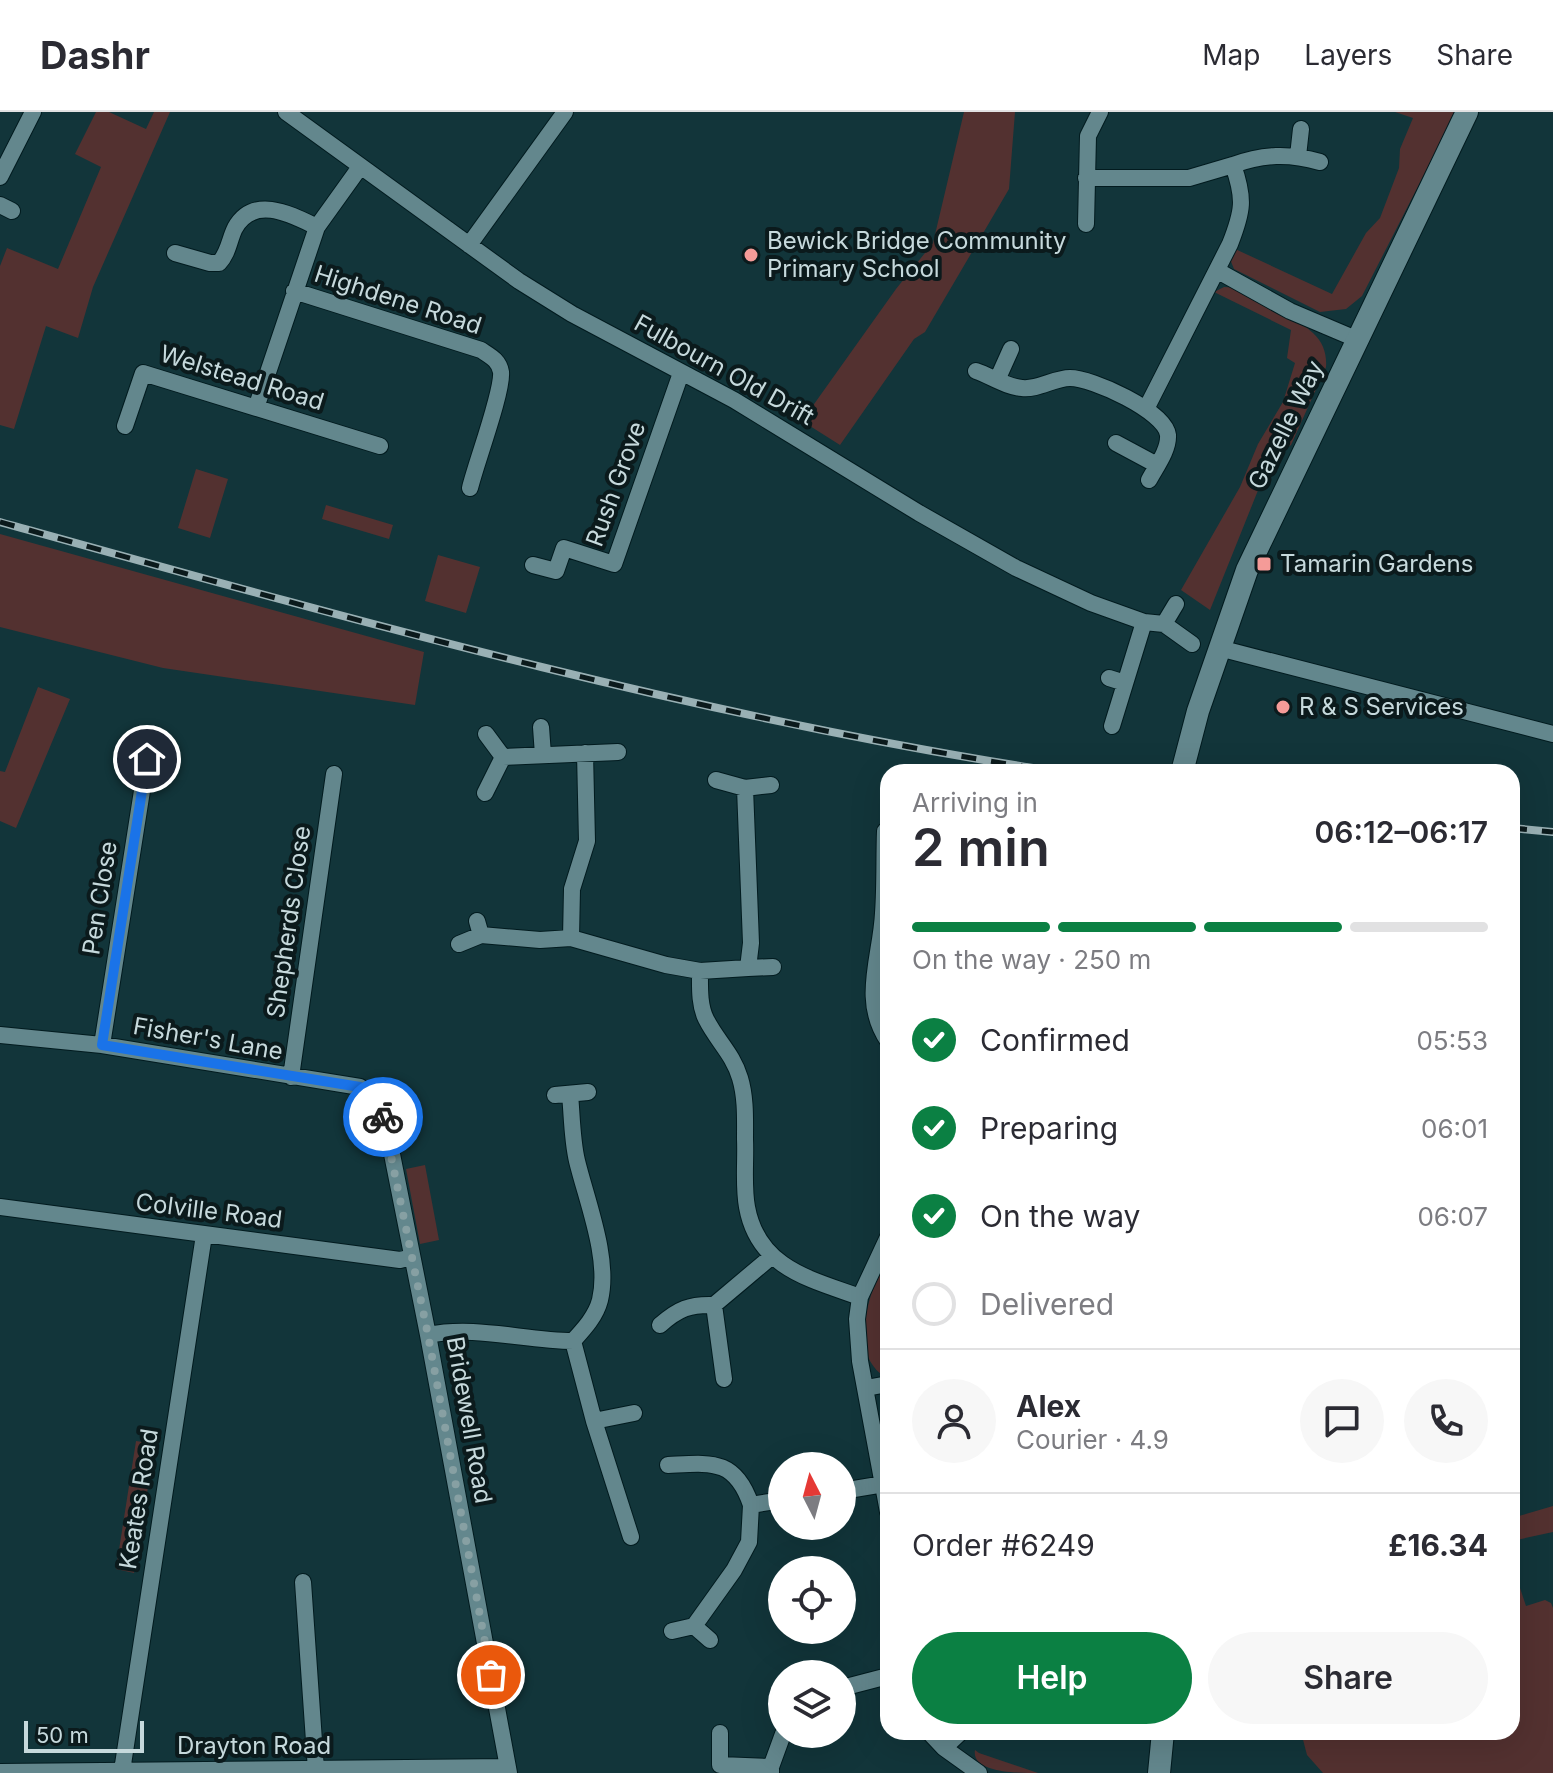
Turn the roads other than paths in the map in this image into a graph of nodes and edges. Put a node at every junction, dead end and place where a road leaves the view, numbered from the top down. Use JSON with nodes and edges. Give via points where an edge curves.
{"nodes":[{"id":1,"x":33,"y":112,"type":"edge"},
{"id":2,"x":286,"y":112,"type":"edge"},
{"id":3,"x":1100,"y":112,"type":"edge"},
{"id":4,"x":1467,"y":112,"type":"edge"},
{"id":5,"x":559,"y":114,"type":"edge"},
{"id":6,"x":1301,"y":129,"type":"dead end"},
{"id":7,"x":1298,"y":156,"type":"junction"},
{"id":8,"x":1320,"y":162,"type":"dead end"},
{"id":9,"x":1233,"y":165,"type":"junction"},
{"id":10,"x":360,"y":167,"type":"junction"},
{"id":11,"x":0,"y":177,"type":"edge"},
{"id":12,"x":1086,"y":178,"type":"junction"},
{"id":13,"x":1086,"y":224,"type":"dead end"},
{"id":14,"x":317,"y":227,"type":"junction"},
{"id":15,"x":469,"y":245,"type":"junction"},
{"id":16,"x":175,"y":253,"type":"dead end"},
{"id":17,"x":1218,"y":271,"type":"junction"},
{"id":18,"x":294,"y":291,"type":"junction"},
{"id":19,"x":1356,"y":339,"type":"junction"},
{"id":20,"x":1011,"y":349,"type":"dead end"},
{"id":21,"x":976,"y":371,"type":"dead end"},
{"id":22,"x":681,"y":373,"type":"junction"},
{"id":23,"x":998,"y":378,"type":"junction"},
{"id":24,"x":1147,"y":407,"type":"junction"},
{"id":25,"x":256,"y":408,"type":"junction"},
{"id":26,"x":125,"y":426,"type":"dead end"},
{"id":27,"x":1116,"y":443,"type":"dead end"},
{"id":28,"x":380,"y":446,"type":"dead end"},
{"id":29,"x":1157,"y":465,"type":"junction"},
{"id":30,"x":1149,"y":480,"type":"dead end"},
{"id":31,"x":470,"y":488,"type":"dead end"},
{"id":32,"x":533,"y":565,"type":"dead end"},
{"id":33,"x":1176,"y":604,"type":"dead end"},
{"id":34,"x":1144,"y":622,"type":"junction"},
{"id":35,"x":1164,"y":624,"type":"junction"},
{"id":36,"x":1192,"y":644,"type":"dead end"},
{"id":37,"x":1219,"y":648,"type":"junction"},
{"id":38,"x":1112,"y":726,"type":"dead end"},
{"id":39,"x":541,"y":727,"type":"dead end"},
{"id":40,"x":486,"y":734,"type":"dead end"},
{"id":41,"x":1553,"y":734,"type":"edge"},
{"id":42,"x":618,"y":752,"type":"dead end"},
{"id":43,"x":585,"y":753,"type":"junction"},
{"id":44,"x":543,"y":755,"type":"junction"},
{"id":45,"x":503,"y":757,"type":"junction"},
{"id":46,"x":147,"y":759,"type":"dead end"},
{"id":47,"x":1184,"y":764,"type":"edge"},
{"id":48,"x":334,"y":774,"type":"dead end"},
{"id":49,"x":716,"y":780,"type":"dead end"},
{"id":50,"x":771,"y":785,"type":"dead end"},
{"id":51,"x":745,"y":788,"type":"junction"},
{"id":52,"x":485,"y":793,"type":"dead end"},
{"id":53,"x":870,"y":820,"type":"dead end"},
{"id":54,"x":880,"y":827,"type":"edge"},
{"id":55,"x":880,"y":935,"type":"edge"},
{"id":56,"x":571,"y":938,"type":"junction"},
{"id":57,"x":459,"y":944,"type":"dead end"},
{"id":58,"x":773,"y":967,"type":"dead end"},
{"id":59,"x":748,"y":968,"type":"junction"},
{"id":60,"x":700,"y":971,"type":"junction"},
{"id":61,"x":880,"y":1027,"type":"edge"},
{"id":62,"x":0,"y":1035,"type":"edge"},
{"id":63,"x":102,"y":1045,"type":"junction"},
{"id":64,"x":291,"y":1077,"type":"junction"},
{"id":65,"x":360,"y":1087,"type":"joint"},
{"id":66,"x":588,"y":1092,"type":"dead end"},
{"id":67,"x":0,"y":1207,"type":"edge"},
{"id":68,"x":204,"y":1235,"type":"junction"},
{"id":69,"x":880,"y":1254,"type":"edge"},
{"id":70,"x":412,"y":1257,"type":"junction"},
{"id":71,"x":771,"y":1257,"type":"junction"},
{"id":72,"x":860,"y":1297,"type":"junction"},
{"id":73,"x":714,"y":1305,"type":"junction"},
{"id":74,"x":660,"y":1325,"type":"dead end"},
{"id":75,"x":428,"y":1335,"type":"junction"},
{"id":76,"x":573,"y":1341,"type":"junction"},
{"id":77,"x":724,"y":1379,"type":"dead end"},
{"id":78,"x":880,"y":1385,"type":"edge"},
{"id":79,"x":866,"y":1388,"type":"junction"},
{"id":80,"x":634,"y":1413,"type":"dead end"},
{"id":81,"x":594,"y":1421,"type":"junction"},
{"id":82,"x":880,"y":1463,"type":"edge"},
{"id":83,"x":668,"y":1465,"type":"dead end"},
{"id":84,"x":880,"y":1485,"type":"edge"},
{"id":85,"x":856,"y":1489,"type":"edge"},
{"id":86,"x":768,"y":1502,"type":"edge"},
{"id":87,"x":751,"y":1505,"type":"junction"},
{"id":88,"x":631,"y":1537,"type":"dead end"},
{"id":89,"x":303,"y":1582,"type":"dead end"},
{"id":90,"x":694,"y":1626,"type":"junction"},
{"id":91,"x":672,"y":1631,"type":"dead end"},
{"id":92,"x":710,"y":1640,"type":"dead end"},
{"id":93,"x":880,"y":1678,"type":"edge"},
{"id":94,"x":856,"y":1684,"type":"edge"},
{"id":95,"x":720,"y":1733,"type":"dead end"},
{"id":96,"x":936,"y":1740,"type":"edge"},
{"id":97,"x":952,"y":1740,"type":"edge"},
{"id":98,"x":1162,"y":1740,"type":"edge"},
{"id":99,"x":778,"y":1748,"type":"edge"},
{"id":100,"x":944,"y":1748,"type":"junction"},
{"id":101,"x":316,"y":1770,"type":"junction"},
{"id":102,"x":509,"y":1770,"type":"edge"},
{"id":103,"x":771,"y":1770,"type":"edge"},
{"id":104,"x":122,"y":1771,"type":"junction"},
{"id":105,"x":0,"y":1772,"type":"edge"},
{"id":106,"x":979,"y":1773,"type":"edge"},
{"id":107,"x":1159,"y":1773,"type":"edge"}],
"edges":[{"from":1,"to":11,"type":"street"},
{"from":2,"to":10,"type":"street","name":"Fulbourn Old Drift"},
{"from":3,"to":12,"type":"street","via":[[1088,136]]},
{"from":4,"to":19,"type":"street","name":"Gazelle Way"},
{"from":5,"to":15,"type":"street"},
{"from":6,"to":7,"type":"street"},
{"from":7,"to":8,"type":"street"},
{"from":7,"to":9,"type":"street","via":[[1266,156]]},
{"from":9,"to":12,"type":"street","via":[[1189,178]]},
{"from":9,"to":17,"type":"street","via":[[1243,208]]},
{"from":10,"to":14,"type":"street","name":"Highdene Road"},
{"from":10,"to":15,"type":"street","name":"Fulbourn Old Drift"},
{"from":12,"to":13,"type":"street"},
{"from":14,"to":16,"type":"street","via":[[284,212],[256,211],[235,227],[219,263]]},
{"from":14,"to":18,"type":"street","name":"Highdene Road"},
{"from":15,"to":22,"type":"street","name":"Fulbourn Old Drift","via":[[572,314]]},
{"from":17,"to":19,"type":"street","via":[[1290,311]]},
{"from":17,"to":24,"type":"street"},
{"from":18,"to":25,"type":"street","name":"Highdene Road"},
{"from":18,"to":31,"type":"street","name":"Highdene Road","via":[[496,359],[501,373],[498,390]]},
{"from":19,"to":37,"type":"street","name":"Gazelle Way","via":[[1247,570]]},
{"from":20,"to":23,"type":"street"},
{"from":21,"to":23,"type":"street"},
{"from":22,"to":32,"type":"street","name":"Rush Grove","via":[[614,564],[564,548],[556,571]]},
{"from":22,"to":34,"type":"street","name":"Fulbourn Old Drift","via":[[987,553]]},
{"from":23,"to":24,"type":"street","via":[[1026,389],[1085,380]]},
{"from":24,"to":29,"type":"street","via":[[1168,432]]},
{"from":25,"to":26,"type":"street","name":"Welstead Road","via":[[143,373]]},
{"from":25,"to":28,"type":"street","name":"Welstead Road"},
{"from":27,"to":29,"type":"street"},
{"from":29,"to":30,"type":"street"},
{"from":33,"to":35,"type":"street"},
{"from":34,"to":35,"type":"street","name":"Fulbourn Old Drift"},
{"from":34,"to":38,"type":"street","via":[[1117,680]]},
{"from":35,"to":36,"type":"street","name":"Fulbourn Old Drift"},
{"from":37,"to":41,"type":"street"},
{"from":37,"to":47,"type":"street","name":"Gazelle Way"},
{"from":39,"to":44,"type":"street"},
{"from":40,"to":45,"type":"street"},
{"from":42,"to":43,"type":"street"},
{"from":43,"to":44,"type":"street"},
{"from":43,"to":56,"type":"street","via":[[587,841],[572,889]]},
{"from":44,"to":45,"type":"street"},
{"from":45,"to":52,"type":"street"},
{"from":46,"to":63,"type":"street","name":"Pen Close"},
{"from":48,"to":64,"type":"street","name":"Shepherds Close"},
{"from":49,"to":51,"type":"street"},
{"from":50,"to":51,"type":"street"},
{"from":51,"to":59,"type":"street"},
{"from":53,"to":54,"type":"street"},
{"from":55,"to":61,"type":"street","via":[[873,978]]},
{"from":56,"to":57,"type":"street","via":[[540,940],[479,928]]},
{"from":56,"to":60,"type":"street"},
{"from":58,"to":59,"type":"street"},
{"from":59,"to":60,"type":"street"},
{"from":60,"to":71,"type":"street","via":[[705,1018],[735,1061],[741,1082],[747,1206],[755,1236]]},
{"from":62,"to":63,"type":"street","name":"Fisher's Lane"},
{"from":63,"to":64,"type":"street","name":"Fisher's Lane"},
{"from":64,"to":65,"type":"street","name":"Fisher's Lane"},
{"from":65,"to":70,"type":"street","name":"Bridewell Road","via":[[376,1098],[386,1124]]},
{"from":66,"to":76,"type":"street","via":[[562,1095],[601,1271],[600,1300]]},
{"from":67,"to":68,"type":"street","name":"Colville Road"},
{"from":68,"to":70,"type":"street","name":"Colville Road","via":[[400,1260]]},
{"from":68,"to":104,"type":"street","name":"Keates Road"},
{"from":69,"to":72,"type":"street"},
{"from":70,"to":75,"type":"street","name":"Bridewell Road"},
{"from":71,"to":72,"type":"street","via":[[808,1279]]},
{"from":71,"to":73,"type":"street"},
{"from":72,"to":79,"type":"street","via":[[857,1340]]},
{"from":73,"to":74,"type":"street","via":[[692,1304]]},
{"from":73,"to":77,"type":"street"},
{"from":75,"to":76,"type":"street","via":[[465,1330]]},
{"from":75,"to":102,"type":"street","name":"Bridewell Road"},
{"from":76,"to":81,"type":"street"},
{"from":78,"to":79,"type":"street"},
{"from":79,"to":82,"type":"street"},
{"from":80,"to":81,"type":"street"},
{"from":81,"to":88,"type":"street"},
{"from":83,"to":87,"type":"street","via":[[705,1463],[730,1469]]},
{"from":84,"to":85,"type":"street"},
{"from":86,"to":87,"type":"street"},
{"from":87,"to":90,"type":"street","via":[[749,1542]]},
{"from":89,"to":101,"type":"street"},
{"from":90,"to":91,"type":"street"},
{"from":90,"to":92,"type":"street"},
{"from":93,"to":94,"type":"street"},
{"from":95,"to":103,"type":"street","via":[[720,1765]]},
{"from":96,"to":100,"type":"street"},
{"from":97,"to":100,"type":"street"},
{"from":98,"to":107,"type":"street"},
{"from":99,"to":103,"type":"street"},
{"from":100,"to":106,"type":"street"},
{"from":101,"to":102,"type":"street","name":"Drayton Road"},
{"from":101,"to":104,"type":"street","name":"Drayton Road"},
{"from":104,"to":105,"type":"street","name":"Drayton Road"}]}
